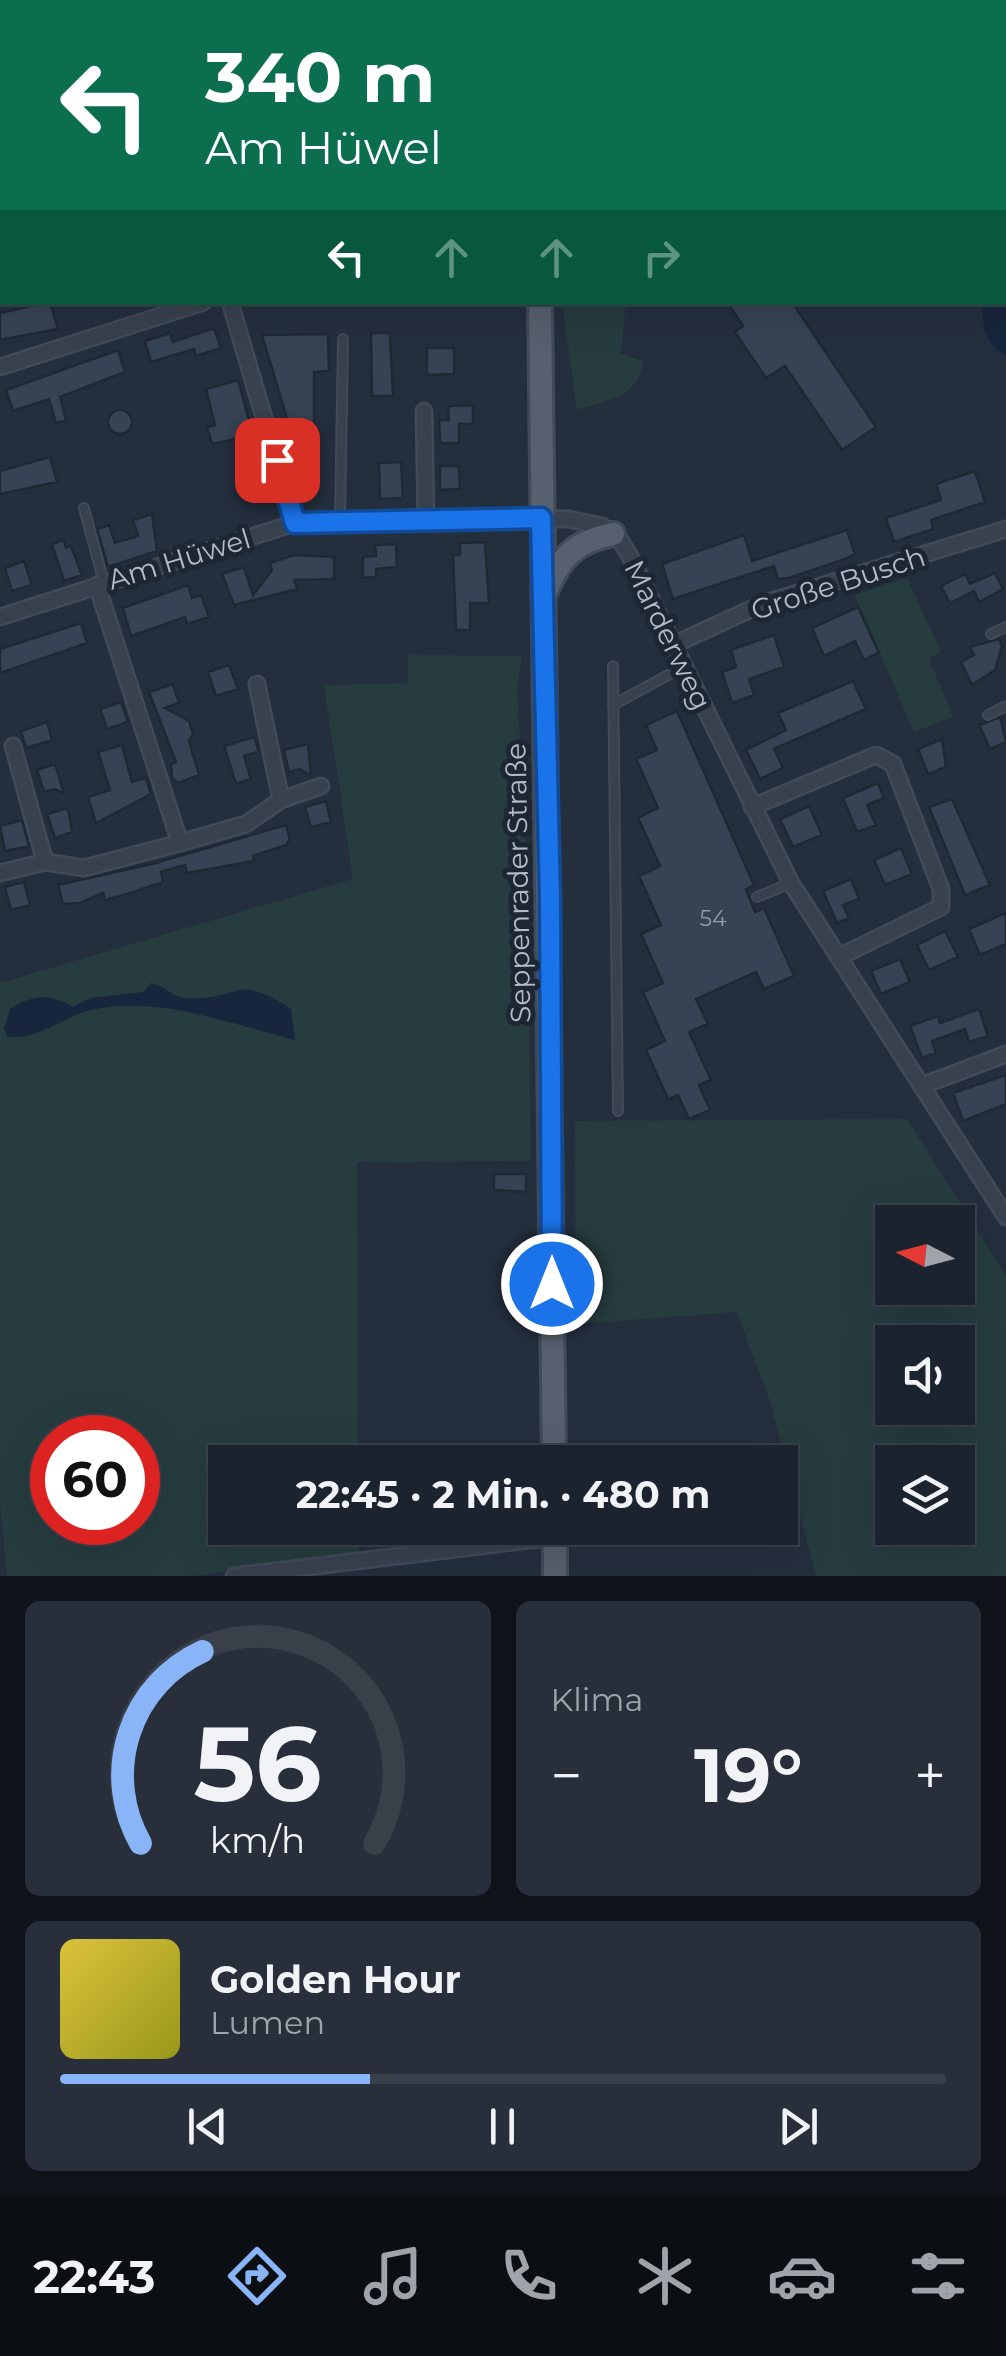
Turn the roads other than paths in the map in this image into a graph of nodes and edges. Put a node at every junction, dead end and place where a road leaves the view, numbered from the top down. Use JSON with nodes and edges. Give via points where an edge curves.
{"nodes":[{"id":1,"x":194,"y":305,"type":"edge"},
{"id":2,"x":231,"y":305,"type":"edge"},
{"id":3,"x":540,"y":305,"type":"edge"},
{"id":4,"x":344,"y":339,"type":"dead end"},
{"id":5,"x":0,"y":366,"type":"edge"},
{"id":6,"x":424,"y":411,"type":"dead end"},
{"id":7,"x":84,"y":508,"type":"dead end"},
{"id":8,"x":426,"y":518,"type":"junction"},
{"id":9,"x":541,"y":518,"type":"junction"},
{"id":10,"x":340,"y":521,"type":"junction"},
{"id":11,"x":295,"y":523,"type":"junction"},
{"id":12,"x":1005,"y":532,"type":"edge"},
{"id":13,"x":613,"y":534,"type":"junction"},
{"id":14,"x":101,"y":584,"type":"junction"},
{"id":15,"x":543,"y":599,"type":"junction"},
{"id":16,"x":0,"y":616,"type":"edge"},
{"id":17,"x":1006,"y":626,"type":"edge"},
{"id":18,"x":991,"y":634,"type":"dead end"},
{"id":19,"x":673,"y":646,"type":"junction"},
{"id":20,"x":613,"y":666,"type":"dead end"},
{"id":21,"x":683,"y":667,"type":"junction"},
{"id":22,"x":258,"y":684,"type":"dead end"},
{"id":23,"x":613,"y":706,"type":"junction"},
{"id":24,"x":1006,"y":706,"type":"edge"},
{"id":25,"x":988,"y":715,"type":"dead end"},
{"id":26,"x":13,"y":746,"type":"dead end"},
{"id":27,"x":321,"y":786,"type":"dead end"},
{"id":28,"x":281,"y":800,"type":"junction"},
{"id":29,"x":752,"y":807,"type":"junction"},
{"id":30,"x":180,"y":843,"type":"junction"},
{"id":31,"x":45,"y":862,"type":"junction"},
{"id":32,"x":0,"y":873,"type":"edge"},
{"id":33,"x":791,"y":883,"type":"junction"},
{"id":34,"x":757,"y":897,"type":"dead end"},
{"id":35,"x":840,"y":956,"type":"junction"},
{"id":36,"x":1006,"y":1054,"type":"edge"},
{"id":37,"x":921,"y":1086,"type":"junction"},
{"id":38,"x":618,"y":1111,"type":"dead end"},
{"id":39,"x":1006,"y":1216,"type":"edge"},
{"id":40,"x":554,"y":1445,"type":"edge"},
{"id":41,"x":460,"y":1545,"type":"edge"},
{"id":42,"x":555,"y":1545,"type":"edge"},
{"id":43,"x":234,"y":1576,"type":"edge"},
{"id":44,"x":556,"y":1576,"type":"edge"}],
"edges":[{"from":1,"to":5,"type":"street"},
{"from":2,"to":11,"type":"street"},
{"from":3,"to":9,"type":"main road","name":"Seppenrader Straße"},
{"from":4,"to":10,"type":"lane"},
{"from":6,"to":8,"type":"street"},
{"from":7,"to":14,"type":"lane"},
{"from":8,"to":9,"type":"street","name":"Am Hüwel"},
{"from":8,"to":10,"type":"street","name":"Am Hüwel"},
{"from":9,"to":13,"type":"street","name":"Marderweg","via":[[602,526]]},
{"from":9,"to":15,"type":"main road","name":"Seppenrader Straße"},
{"from":10,"to":11,"type":"street","name":"Am Hüwel"},
{"from":11,"to":14,"type":"street","name":"Am Hüwel"},
{"from":12,"to":19,"type":"street","name":"Große Busch","via":[[762,604]]},
{"from":13,"to":15,"type":"main road","via":[[571,549]]},
{"from":13,"to":19,"type":"street","name":"Marderweg"},
{"from":14,"to":16,"type":"street","name":"Am Hüwel"},
{"from":14,"to":30,"type":"street"},
{"from":15,"to":40,"type":"main road","name":"Seppenrader Straße"},
{"from":17,"to":18,"type":"lane"},
{"from":19,"to":21,"type":"street","name":"Marderweg"},
{"from":20,"to":23,"type":"lane"},
{"from":21,"to":23,"type":"lane"},
{"from":21,"to":29,"type":"street","name":"Marderweg"},
{"from":22,"to":28,"type":"street"},
{"from":23,"to":38,"type":"lane"},
{"from":24,"to":25,"type":"lane"},
{"from":26,"to":31,"type":"street"},
{"from":27,"to":28,"type":"street"},
{"from":28,"to":30,"type":"street","via":[[246,824]]},
{"from":29,"to":33,"type":"street","name":"Marderweg"},
{"from":29,"to":35,"type":"street","via":[[876,756],[893,764],[942,889],[941,907]]},
{"from":30,"to":31,"type":"street","via":[[84,868]]},
{"from":31,"to":32,"type":"street"},
{"from":33,"to":34,"type":"lane"},
{"from":33,"to":35,"type":"street","name":"Marderweg"},
{"from":35,"to":37,"type":"street","name":"Marderweg"},
{"from":36,"to":37,"type":"street"},
{"from":37,"to":39,"type":"street","name":"Marderweg"},
{"from":41,"to":43,"type":"street"},
{"from":42,"to":44,"type":"main road"}]}
